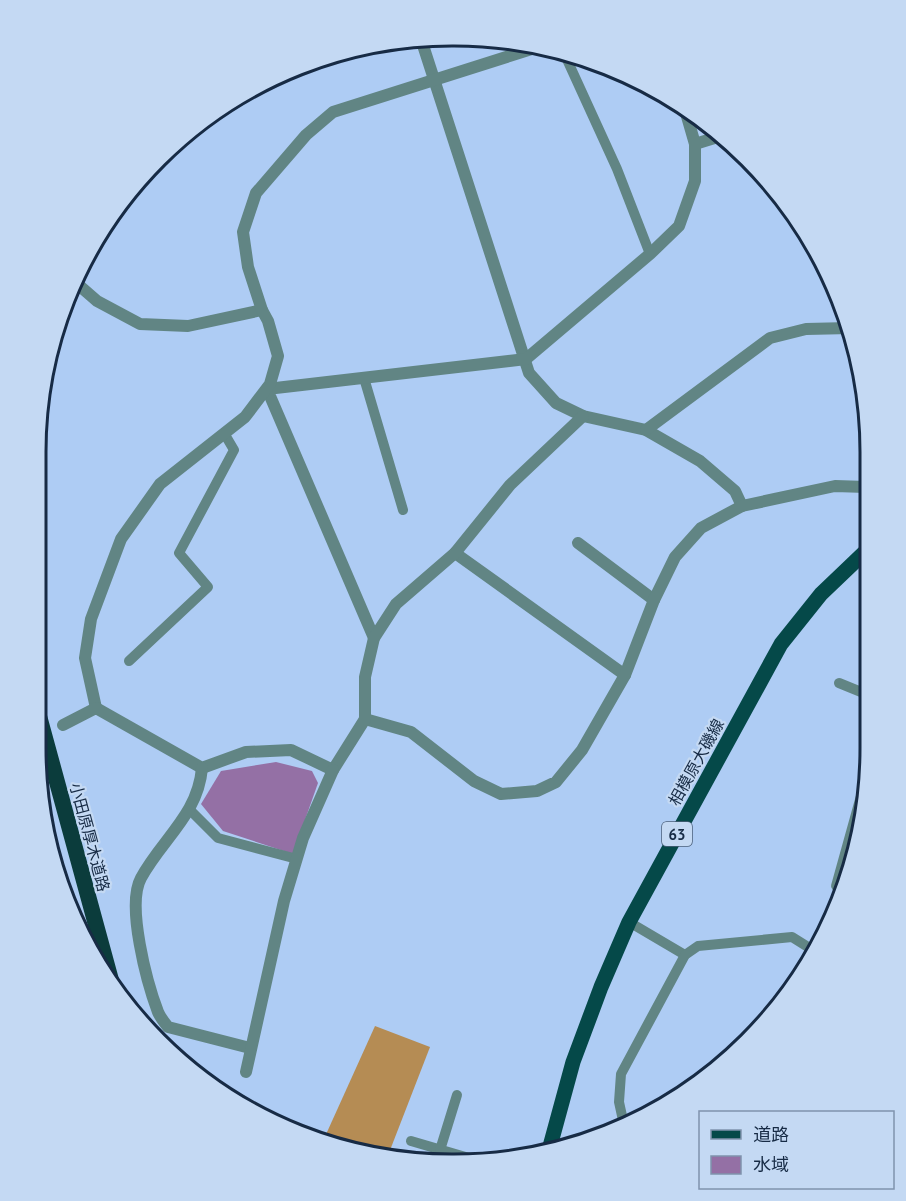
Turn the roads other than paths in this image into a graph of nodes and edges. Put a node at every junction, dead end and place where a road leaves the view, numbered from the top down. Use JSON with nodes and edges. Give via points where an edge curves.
{"nodes":[{"id":1,"x":423,"y":47,"type":"edge"},
{"id":2,"x":522,"y":52,"type":"edge"},
{"id":3,"x":569,"y":63,"type":"edge"},
{"id":4,"x":433,"y":80,"type":"junction"},
{"id":5,"x":689,"y":122,"type":"edge"},
{"id":6,"x":711,"y":139,"type":"edge"},
{"id":7,"x":695,"y":144,"type":"junction"},
{"id":8,"x":650,"y":254,"type":"junction"},
{"id":9,"x":81,"y":287,"type":"edge"},
{"id":10,"x":262,"y":310,"type":"junction"},
{"id":11,"x":840,"y":328,"type":"edge"},
{"id":12,"x":526,"y":359,"type":"junction"},
{"id":13,"x":364,"y":378,"type":"junction"},
{"id":14,"x":267,"y":389,"type":"junction"},
{"id":15,"x":583,"y":416,"type":"junction"},
{"id":16,"x":646,"y":430,"type":"junction"},
{"id":17,"x":224,"y":433,"type":"junction"},
{"id":18,"x":860,"y":487,"type":"edge"},
{"id":19,"x":742,"y":507,"type":"junction"},
{"id":20,"x":403,"y":510,"type":"dead end"},
{"id":21,"x":578,"y":543,"type":"dead end"},
{"id":22,"x":455,"y":553,"type":"junction"},
{"id":23,"x":860,"y":557,"type":"edge"},
{"id":24,"x":654,"y":600,"type":"junction"},
{"id":25,"x":374,"y":638,"type":"junction"},
{"id":26,"x":129,"y":661,"type":"dead end"},
{"id":27,"x":625,"y":675,"type":"junction"},
{"id":28,"x":839,"y":683,"type":"dead end"},
{"id":29,"x":860,"y":691,"type":"edge"},
{"id":30,"x":96,"y":708,"type":"junction"},
{"id":31,"x":365,"y":719,"type":"junction"},
{"id":32,"x":63,"y":726,"type":"dead end"},
{"id":33,"x":46,"y":742,"type":"edge"},
{"id":34,"x":202,"y":768,"type":"junction"},
{"id":35,"x":333,"y":770,"type":"junction"},
{"id":36,"x":190,"y":810,"type":"junction"},
{"id":37,"x":850,"y":835,"type":"edge"},
{"id":38,"x":297,"y":859,"type":"junction"},
{"id":39,"x":838,"y":880,"type":"edge"},
{"id":40,"x":629,"y":922,"type":"junction"},
{"id":41,"x":807,"y":947,"type":"edge"},
{"id":42,"x":685,"y":955,"type":"junction"},
{"id":43,"x":105,"y":957,"type":"edge"},
{"id":44,"x":250,"y":1048,"type":"junction"},
{"id":45,"x":246,"y":1072,"type":"dead end"},
{"id":46,"x":457,"y":1095,"type":"dead end"},
{"id":47,"x":622,"y":1118,"type":"edge"},
{"id":48,"x":411,"y":1141,"type":"dead end"},
{"id":49,"x":551,"y":1143,"type":"edge"},
{"id":50,"x":440,"y":1150,"type":"junction"},
{"id":51,"x":454,"y":1154,"type":"edge"}],
"edges":[{"from":1,"to":4,"type":"street"},
{"from":2,"to":4,"type":"street"},
{"from":3,"to":8,"type":"lane"},
{"from":4,"to":10,"type":"street","via":[[333,112],[306,135],[256,193],[243,232],[248,267]]},
{"from":4,"to":12,"type":"street"},
{"from":5,"to":7,"type":"street"},
{"from":6,"to":7,"type":"street"},
{"from":7,"to":8,"type":"street","via":[[695,181],[679,226]]},
{"from":8,"to":12,"type":"street"},
{"from":9,"to":10,"type":"street","via":[[97,301],[140,324],[188,326]]},
{"from":10,"to":14,"type":"street","via":[[279,356]]},
{"from":11,"to":16,"type":"street","via":[[806,329],[770,338]]},
{"from":12,"to":13,"type":"street"},
{"from":12,"to":15,"type":"street","via":[[530,373],[556,403]]},
{"from":13,"to":14,"type":"street"},
{"from":13,"to":20,"type":"lane"},
{"from":14,"to":17,"type":"street","via":[[245,417]]},
{"from":14,"to":25,"type":"street"},
{"from":15,"to":16,"type":"street"},
{"from":15,"to":22,"type":"street","via":[[510,485]]},
{"from":16,"to":19,"type":"street","via":[[699,461],[735,491]]},
{"from":17,"to":26,"type":"lane","via":[[234,450],[179,553],[208,587]]},
{"from":17,"to":30,"type":"street","via":[[160,484],[121,539],[91,619],[85,658]]},
{"from":18,"to":19,"type":"street","via":[[835,486]]},
{"from":19,"to":24,"type":"street","via":[[701,528],[675,557]]},
{"from":21,"to":24,"type":"street"},
{"from":22,"to":25,"type":"street","via":[[396,604]]},
{"from":22,"to":27,"type":"street"},
{"from":23,"to":40,"type":"main road","name":"相模原大磯線","number":"63","via":[[821,594],[781,644]]},
{"from":24,"to":27,"type":"street"},
{"from":25,"to":31,"type":"street","via":[[365,677]]},
{"from":27,"to":31,"type":"street","via":[[582,750],[556,782],[537,791],[501,794],[474,781],[411,732]]},
{"from":28,"to":29,"type":"lane"},
{"from":30,"to":32,"type":"street"},
{"from":30,"to":34,"type":"street"},
{"from":31,"to":35,"type":"street"},
{"from":33,"to":43,"type":"highway","name":"小田原厚木道路"},
{"from":34,"to":35,"type":"street","via":[[246,752],[291,750]]},
{"from":34,"to":36,"type":"street","via":[[201,785]]},
{"from":35,"to":38,"type":"street"},
{"from":36,"to":38,"type":"lane","via":[[218,838]]},
{"from":36,"to":44,"type":"street","via":[[140,879],[135,900],[139,942],[158,1013],[168,1027]]},
{"from":37,"to":39,"type":"lane"},
{"from":38,"to":44,"type":"street"},
{"from":40,"to":42,"type":"lane"},
{"from":40,"to":49,"type":"main road","name":"相模原大磯線","number":"63","via":[[573,1062]]},
{"from":41,"to":42,"type":"lane","via":[[792,937],[698,946]]},
{"from":42,"to":47,"type":"lane","via":[[621,1074]]},
{"from":44,"to":45,"type":"street"},
{"from":46,"to":50,"type":"lane"},
{"from":48,"to":50,"type":"lane"},
{"from":50,"to":51,"type":"lane"}]}
